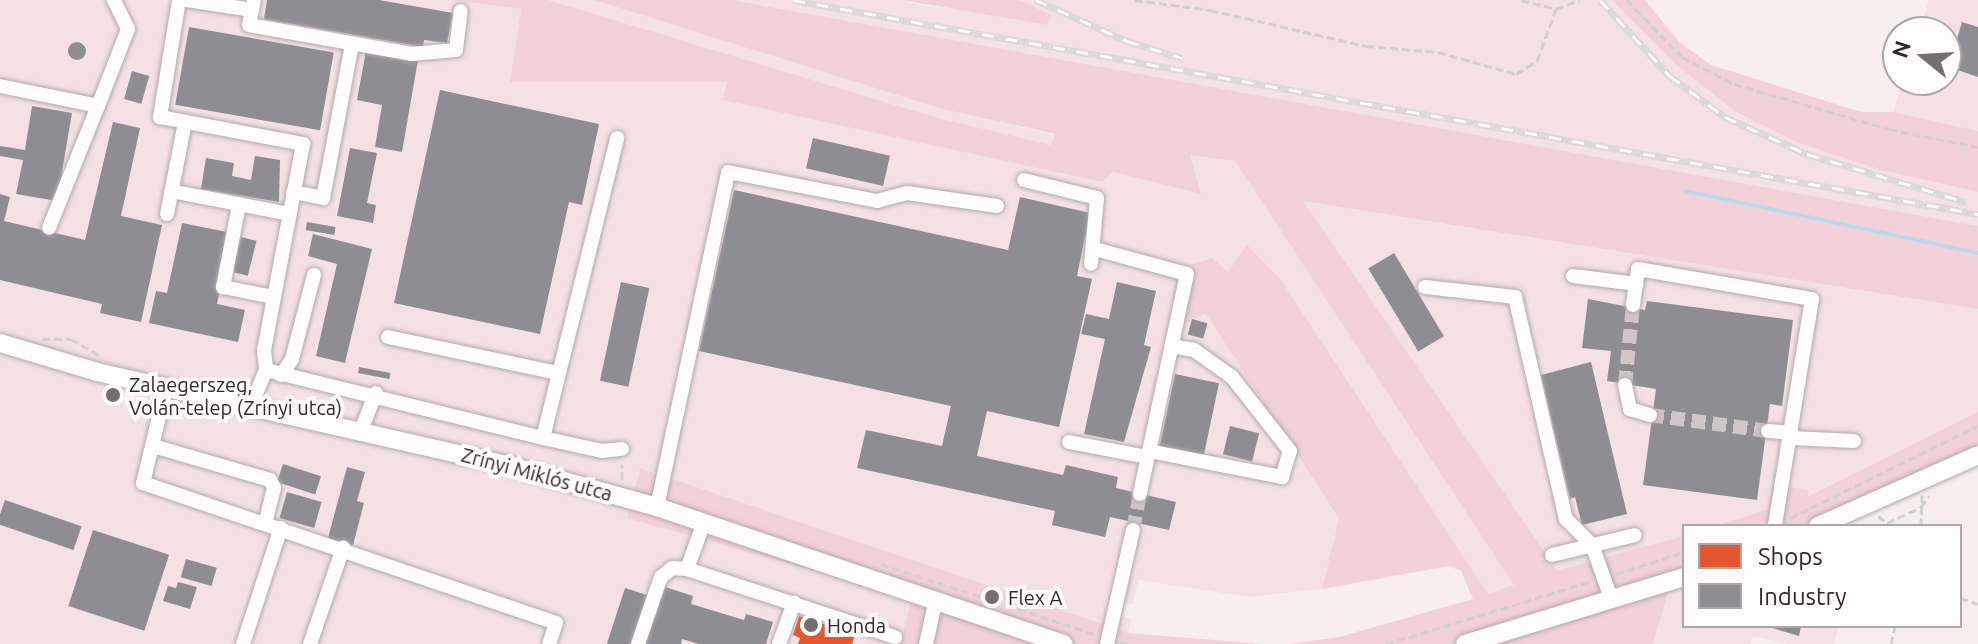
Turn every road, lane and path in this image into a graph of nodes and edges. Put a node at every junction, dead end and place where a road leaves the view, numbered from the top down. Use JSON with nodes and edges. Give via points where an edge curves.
{"nodes":[{"id":1,"x":114,"y":0,"type":"edge"},
{"id":2,"x":179,"y":0,"type":"edge"},
{"id":3,"x":187,"y":0,"type":"edge"},
{"id":4,"x":1135,"y":0,"type":"edge"},
{"id":5,"x":1521,"y":0,"type":"edge"},
{"id":6,"x":1579,"y":0,"type":"edge"},
{"id":7,"x":1627,"y":0,"type":"edge"},
{"id":8,"x":253,"y":5,"type":"edge"},
{"id":9,"x":1556,"y":9,"type":"junction"},
{"id":10,"x":461,"y":11,"type":"dead end"},
{"id":11,"x":352,"y":44,"type":"junction"},
{"id":12,"x":0,"y":86,"type":"edge"},
{"id":13,"x":98,"y":106,"type":"junction"},
{"id":14,"x":185,"y":122,"type":"junction"},
{"id":15,"x":617,"y":138,"type":"dead end"},
{"id":16,"x":1978,"y":147,"type":"edge"},
{"id":17,"x":1024,"y":180,"type":"dead end"},
{"id":18,"x":171,"y":191,"type":"junction"},
{"id":19,"x":293,"y":192,"type":"junction"},
{"id":20,"x":239,"y":205,"type":"junction"},
{"id":21,"x":997,"y":206,"type":"dead end"},
{"id":22,"x":167,"y":214,"type":"dead end"},
{"id":23,"x":289,"y":214,"type":"junction"},
{"id":24,"x":49,"y":228,"type":"dead end"},
{"id":25,"x":314,"y":275,"type":"dead end"},
{"id":26,"x":1573,"y":276,"type":"dead end"},
{"id":27,"x":1636,"y":284,"type":"junction"},
{"id":28,"x":1425,"y":287,"type":"dead end"},
{"id":29,"x":274,"y":297,"type":"junction"},
{"id":30,"x":1633,"y":305,"type":"tunnel mouth"},
{"id":31,"x":388,"y":337,"type":"dead end"},
{"id":32,"x":0,"y":343,"type":"edge"},
{"id":33,"x":1171,"y":346,"type":"junction"},
{"id":34,"x":266,"y":370,"type":"junction"},
{"id":35,"x":558,"y":373,"type":"junction"},
{"id":36,"x":281,"y":375,"type":"junction"},
{"id":37,"x":1625,"y":385,"type":"tunnel mouth"},
{"id":38,"x":166,"y":388,"type":"junction"},
{"id":39,"x":376,"y":393,"type":"junction"},
{"id":40,"x":251,"y":406,"type":"junction"},
{"id":41,"x":1650,"y":415,"type":"tunnel mouth"},
{"id":42,"x":1978,"y":426,"type":"edge"},
{"id":43,"x":361,"y":430,"type":"junction"},
{"id":44,"x":1768,"y":431,"type":"tunnel mouth"},
{"id":45,"x":1791,"y":436,"type":"junction"},
{"id":46,"x":543,"y":438,"type":"junction"},
{"id":47,"x":1854,"y":441,"type":"dead end"},
{"id":48,"x":1069,"y":442,"type":"dead end"},
{"id":49,"x":153,"y":446,"type":"junction"},
{"id":50,"x":622,"y":449,"type":"dead end"},
{"id":51,"x":1148,"y":454,"type":"junction"},
{"id":52,"x":1978,"y":455,"type":"edge"},
{"id":53,"x":1917,"y":482,"type":"junction"},
{"id":54,"x":1140,"y":494,"type":"tunnel mouth"},
{"id":55,"x":657,"y":507,"type":"junction"},
{"id":56,"x":704,"y":522,"type":"junction"},
{"id":57,"x":265,"y":523,"type":"junction"},
{"id":58,"x":1775,"y":524,"type":"edge"},
{"id":59,"x":1777,"y":524,"type":"edge"},
{"id":60,"x":1823,"y":524,"type":"edge"},
{"id":61,"x":1921,"y":524,"type":"edge"},
{"id":62,"x":281,"y":528,"type":"junction"},
{"id":63,"x":1133,"y":530,"type":"tunnel mouth"},
{"id":64,"x":1635,"y":535,"type":"dead end"},
{"id":65,"x":1592,"y":545,"type":"junction"},
{"id":66,"x":343,"y":548,"type":"junction"},
{"id":67,"x":1682,"y":553,"type":"edge"},
{"id":68,"x":1552,"y":555,"type":"dead end"},
{"id":69,"x":687,"y":569,"type":"junction"},
{"id":70,"x":1603,"y":578,"type":"junction"},
{"id":71,"x":1682,"y":578,"type":"edge"},
{"id":72,"x":936,"y":599,"type":"junction"},
{"id":73,"x":1612,"y":601,"type":"junction"},
{"id":74,"x":794,"y":603,"type":"junction"},
{"id":75,"x":895,"y":637,"type":"dead end"},
{"id":76,"x":923,"y":641,"type":"edge"},
{"id":77,"x":243,"y":644,"type":"edge"},
{"id":78,"x":310,"y":644,"type":"edge"},
{"id":79,"x":549,"y":644,"type":"edge"},
{"id":80,"x":638,"y":644,"type":"edge"},
{"id":81,"x":779,"y":644,"type":"edge"},
{"id":82,"x":1064,"y":644,"type":"edge"},
{"id":83,"x":1107,"y":644,"type":"edge"},
{"id":84,"x":1386,"y":644,"type":"edge"},
{"id":85,"x":1465,"y":644,"type":"edge"}],
"edges":[{"from":1,"to":13,"type":"lane","via":[[128,29]]},
{"from":2,"to":14,"type":"lane","via":[[160,117]]},
{"from":3,"to":8,"type":"lane"},
{"from":4,"to":9,"type":"path","via":[[1210,10],[1366,46],[1438,52],[1516,74],[1537,61]]},
{"from":5,"to":9,"type":"path"},
{"from":6,"to":9,"type":"path"},
{"from":7,"to":16,"type":"path","via":[[1682,57],[1734,84],[1889,129]]},
{"from":8,"to":11,"type":"lane","via":[[249,25]]},
{"from":10,"to":11,"type":"lane","via":[[456,50],[411,54]]},
{"from":11,"to":19,"type":"lane","via":[[323,198]]},
{"from":12,"to":13,"type":"lane"},
{"from":13,"to":24,"type":"lane"},
{"from":14,"to":18,"type":"lane"},
{"from":14,"to":19,"type":"lane","via":[[303,144]]},
{"from":15,"to":35,"type":"lane"},
{"from":17,"to":33,"type":"lane","via":[[1097,198],[1093,256],[1187,274]]},
{"from":18,"to":20,"type":"lane"},
{"from":18,"to":22,"type":"lane"},
{"from":19,"to":23,"type":"lane"},
{"from":20,"to":23,"type":"lane"},
{"from":20,"to":29,"type":"lane","via":[[223,287]]},
{"from":21,"to":55,"type":"lane","via":[[907,193],[877,201],[728,172]]},
{"from":23,"to":29,"type":"lane"},
{"from":25,"to":36,"type":"lane","via":[[292,359]]},
{"from":26,"to":27,"type":"lane"},
{"from":27,"to":30,"type":"lane"},
{"from":27,"to":45,"type":"lane","via":[[1638,269],[1812,299]]},
{"from":28,"to":65,"type":"lane","via":[[1515,297],[1566,519]]},
{"from":29,"to":34,"type":"lane","via":[[264,350]]},
{"from":31,"to":35,"type":"lane"},
{"from":32,"to":38,"type":"main road","name":"Zrínyi Miklós utca"},
{"from":33,"to":51,"type":"lane"},
{"from":33,"to":51,"type":"lane","via":[[1194,350],[1232,377],[1290,451],[1282,477]]},
{"from":34,"to":36,"type":"lane"},
{"from":34,"to":40,"type":"lane"},
{"from":35,"to":46,"type":"lane"},
{"from":36,"to":39,"type":"lane"},
{"from":37,"to":41,"type":"lane","via":[[1630,409]]},
{"from":38,"to":40,"type":"main road","name":"Zrínyi Miklós utca"},
{"from":38,"to":49,"type":"lane"},
{"from":39,"to":43,"type":"lane"},
{"from":39,"to":46,"type":"lane"},
{"from":40,"to":43,"type":"main road","name":"Zrínyi Miklós utca"},
{"from":42,"to":59,"type":"path"},
{"from":43,"to":55,"type":"main road","name":"Zrínyi Miklós utca"},
{"from":44,"to":45,"type":"lane"},
{"from":45,"to":47,"type":"lane"},
{"from":45,"to":58,"type":"lane"},
{"from":46,"to":50,"type":"lane","via":[[602,451]]},
{"from":48,"to":51,"type":"lane"},
{"from":49,"to":57,"type":"lane","via":[[143,483]]},
{"from":49,"to":57,"type":"lane","via":[[270,480],[274,488]]},
{"from":51,"to":54,"type":"lane"},
{"from":52,"to":53,"type":"main road"},
{"from":53,"to":60,"type":"main road"},
{"from":53,"to":61,"type":"path","via":[[1925,504]]},
{"from":55,"to":56,"type":"main road","name":"Zrínyi Miklós utca"},
{"from":56,"to":69,"type":"lane"},
{"from":56,"to":72,"type":"main road","name":"Zrínyi Miklós utca"},
{"from":57,"to":62,"type":"lane"},
{"from":62,"to":66,"type":"lane"},
{"from":62,"to":77,"type":"lane"},
{"from":63,"to":83,"type":"lane"},
{"from":64,"to":65,"type":"lane"},
{"from":65,"to":68,"type":"lane"},
{"from":65,"to":70,"type":"lane"},
{"from":66,"to":78,"type":"lane"},
{"from":66,"to":79,"type":"lane","via":[[556,623]]},
{"from":67,"to":70,"type":"path"},
{"from":69,"to":74,"type":"lane"},
{"from":69,"to":80,"type":"lane","via":[[672,568],[661,577]]},
{"from":70,"to":73,"type":"lane"},
{"from":70,"to":84,"type":"path"},
{"from":71,"to":73,"type":"main road"},
{"from":72,"to":76,"type":"lane"},
{"from":72,"to":82,"type":"main road","name":"Zrínyi Miklós utca"},
{"from":73,"to":85,"type":"main road"},
{"from":74,"to":75,"type":"lane"},
{"from":74,"to":81,"type":"lane"}]}
